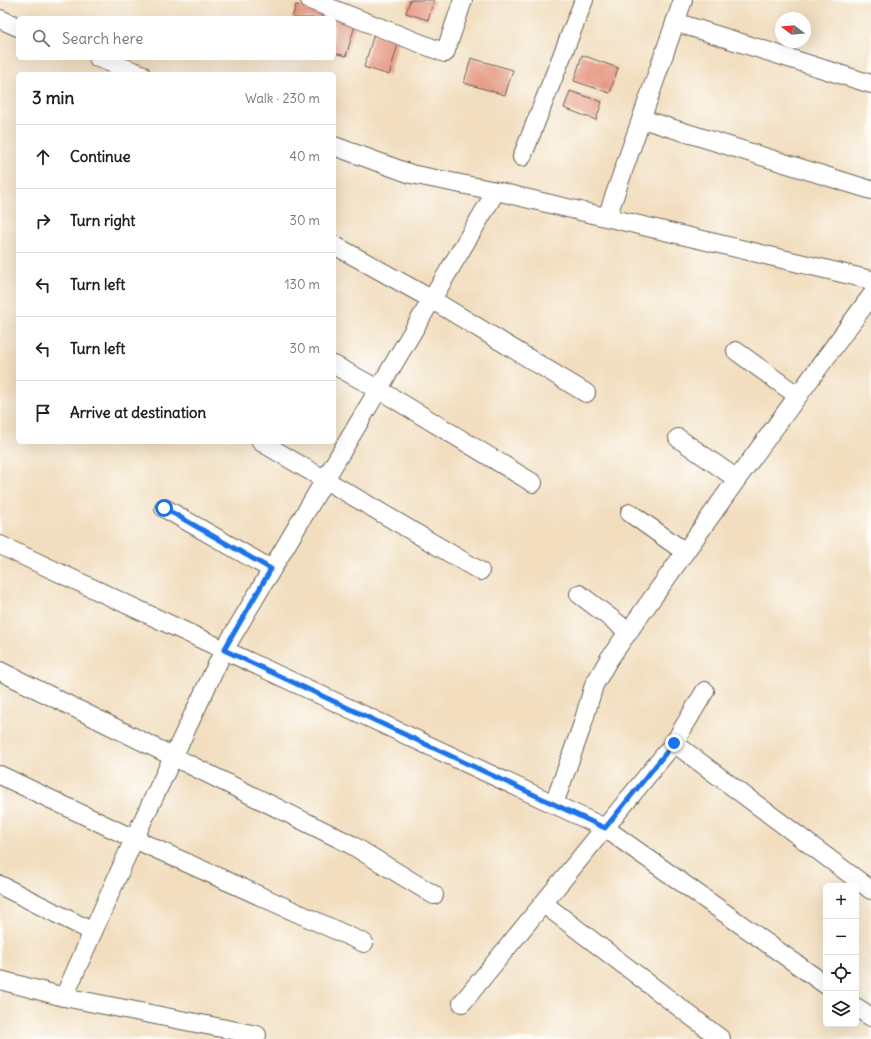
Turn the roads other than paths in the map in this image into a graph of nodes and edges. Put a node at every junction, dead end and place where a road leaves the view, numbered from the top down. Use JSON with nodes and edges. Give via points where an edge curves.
{"nodes":[{"id":1,"x":310,"y":0,"type":"edge"},
{"id":2,"x":463,"y":0,"type":"edge"},
{"id":3,"x":584,"y":0,"type":"edge"},
{"id":4,"x":683,"y":0,"type":"edge"},
{"id":5,"x":0,"y":19,"type":"edge"},
{"id":6,"x":675,"y":22,"type":"junction"},
{"id":7,"x":16,"y":26,"type":"edge"},
{"id":8,"x":103,"y":60,"type":"edge"},
{"id":9,"x":136,"y":72,"type":"edge"},
{"id":10,"x":871,"y":84,"type":"edge"},
{"id":11,"x":642,"y":118,"type":"junction"},
{"id":12,"x":336,"y":147,"type":"edge"},
{"id":13,"x":522,"y":157,"type":"dead end"},
{"id":14,"x":871,"y":190,"type":"edge"},
{"id":15,"x":496,"y":191,"type":"junction"},
{"id":16,"x":607,"y":217,"type":"junction"},
{"id":17,"x":336,"y":246,"type":"edge"},
{"id":18,"x":871,"y":280,"type":"edge"},
{"id":19,"x":871,"y":296,"type":"edge"},
{"id":20,"x":431,"y":300,"type":"junction"},
{"id":21,"x":736,"y":351,"type":"dead end"},
{"id":22,"x":336,"y":366,"type":"edge"},
{"id":23,"x":378,"y":389,"type":"junction"},
{"id":24,"x":586,"y":393,"type":"dead end"},
{"id":25,"x":798,"y":396,"type":"junction"},
{"id":26,"x":678,"y":438,"type":"dead end"},
{"id":27,"x":264,"y":444,"type":"edge"},
{"id":28,"x":324,"y":480,"type":"junction"},
{"id":29,"x":737,"y":480,"type":"junction"},
{"id":30,"x":533,"y":483,"type":"dead end"},
{"id":31,"x":164,"y":508,"type":"dead end"},
{"id":32,"x":630,"y":514,"type":"dead end"},
{"id":33,"x":0,"y":545,"type":"edge"},
{"id":34,"x":685,"y":552,"type":"junction"},
{"id":35,"x":271,"y":569,"type":"junction"},
{"id":36,"x":480,"y":571,"type":"dead end"},
{"id":37,"x":579,"y":594,"type":"dead end"},
{"id":38,"x":629,"y":632,"type":"junction"},
{"id":39,"x":224,"y":650,"type":"junction"},
{"id":40,"x":0,"y":671,"type":"edge"},
{"id":41,"x":705,"y":691,"type":"dead end"},
{"id":42,"x":674,"y":743,"type":"junction"},
{"id":43,"x":172,"y":756,"type":"junction"},
{"id":44,"x":0,"y":775,"type":"edge"},
{"id":45,"x":554,"y":804,"type":"junction"},
{"id":46,"x":605,"y":828,"type":"junction"},
{"id":47,"x":134,"y":839,"type":"junction"},
{"id":48,"x":0,"y":885,"type":"edge"},
{"id":49,"x":871,"y":890,"type":"edge"},
{"id":50,"x":434,"y":895,"type":"dead end"},
{"id":51,"x":544,"y":904,"type":"junction"},
{"id":52,"x":93,"y":932,"type":"junction"},
{"id":53,"x":364,"y":943,"type":"dead end"},
{"id":54,"x":0,"y":980,"type":"edge"},
{"id":55,"x":823,"y":983,"type":"edge"},
{"id":56,"x":64,"y":997,"type":"junction"},
{"id":57,"x":462,"y":1003,"type":"dead end"},
{"id":58,"x":859,"y":1009,"type":"edge"},
{"id":59,"x":871,"y":1017,"type":"edge"},
{"id":60,"x":257,"y":1035,"type":"dead end"},
{"id":61,"x":721,"y":1039,"type":"edge"}],
"edges":[{"from":1,"to":2,"type":"street","via":[[445,52]]},
{"from":3,"to":13,"type":"street"},
{"from":4,"to":6,"type":"street"},
{"from":5,"to":7,"type":"street"},
{"from":6,"to":10,"type":"street"},
{"from":6,"to":11,"type":"street"},
{"from":8,"to":9,"type":"street"},
{"from":11,"to":14,"type":"street"},
{"from":11,"to":16,"type":"street"},
{"from":12,"to":15,"type":"street","via":[[411,174]]},
{"from":15,"to":16,"type":"street"},
{"from":15,"to":20,"type":"street"},
{"from":16,"to":18,"type":"street"},
{"from":17,"to":20,"type":"street"},
{"from":19,"to":25,"type":"street"},
{"from":20,"to":23,"type":"street"},
{"from":20,"to":24,"type":"street"},
{"from":21,"to":25,"type":"street"},
{"from":22,"to":23,"type":"street"},
{"from":23,"to":28,"type":"street"},
{"from":23,"to":30,"type":"street"},
{"from":25,"to":29,"type":"street"},
{"from":26,"to":29,"type":"street"},
{"from":27,"to":28,"type":"street"},
{"from":28,"to":35,"type":"street"},
{"from":28,"to":36,"type":"street"},
{"from":29,"to":34,"type":"street"},
{"from":31,"to":35,"type":"street"},
{"from":32,"to":34,"type":"street"},
{"from":33,"to":39,"type":"street"},
{"from":34,"to":38,"type":"street"},
{"from":35,"to":39,"type":"street"},
{"from":37,"to":38,"type":"street"},
{"from":38,"to":45,"type":"street","via":[[594,685]]},
{"from":39,"to":43,"type":"street"},
{"from":39,"to":45,"type":"street"},
{"from":40,"to":43,"type":"street"},
{"from":41,"to":42,"type":"street"},
{"from":42,"to":46,"type":"street"},
{"from":42,"to":49,"type":"street"},
{"from":43,"to":47,"type":"street"},
{"from":43,"to":50,"type":"street","via":[[350,844]]},
{"from":44,"to":47,"type":"street"},
{"from":45,"to":46,"type":"street"},
{"from":46,"to":51,"type":"street"},
{"from":46,"to":55,"type":"street"},
{"from":47,"to":52,"type":"street"},
{"from":47,"to":53,"type":"street"},
{"from":48,"to":52,"type":"street"},
{"from":51,"to":57,"type":"street"},
{"from":51,"to":61,"type":"street"},
{"from":52,"to":56,"type":"street"},
{"from":54,"to":56,"type":"street"},
{"from":56,"to":60,"type":"street"},
{"from":58,"to":59,"type":"street"}]}
